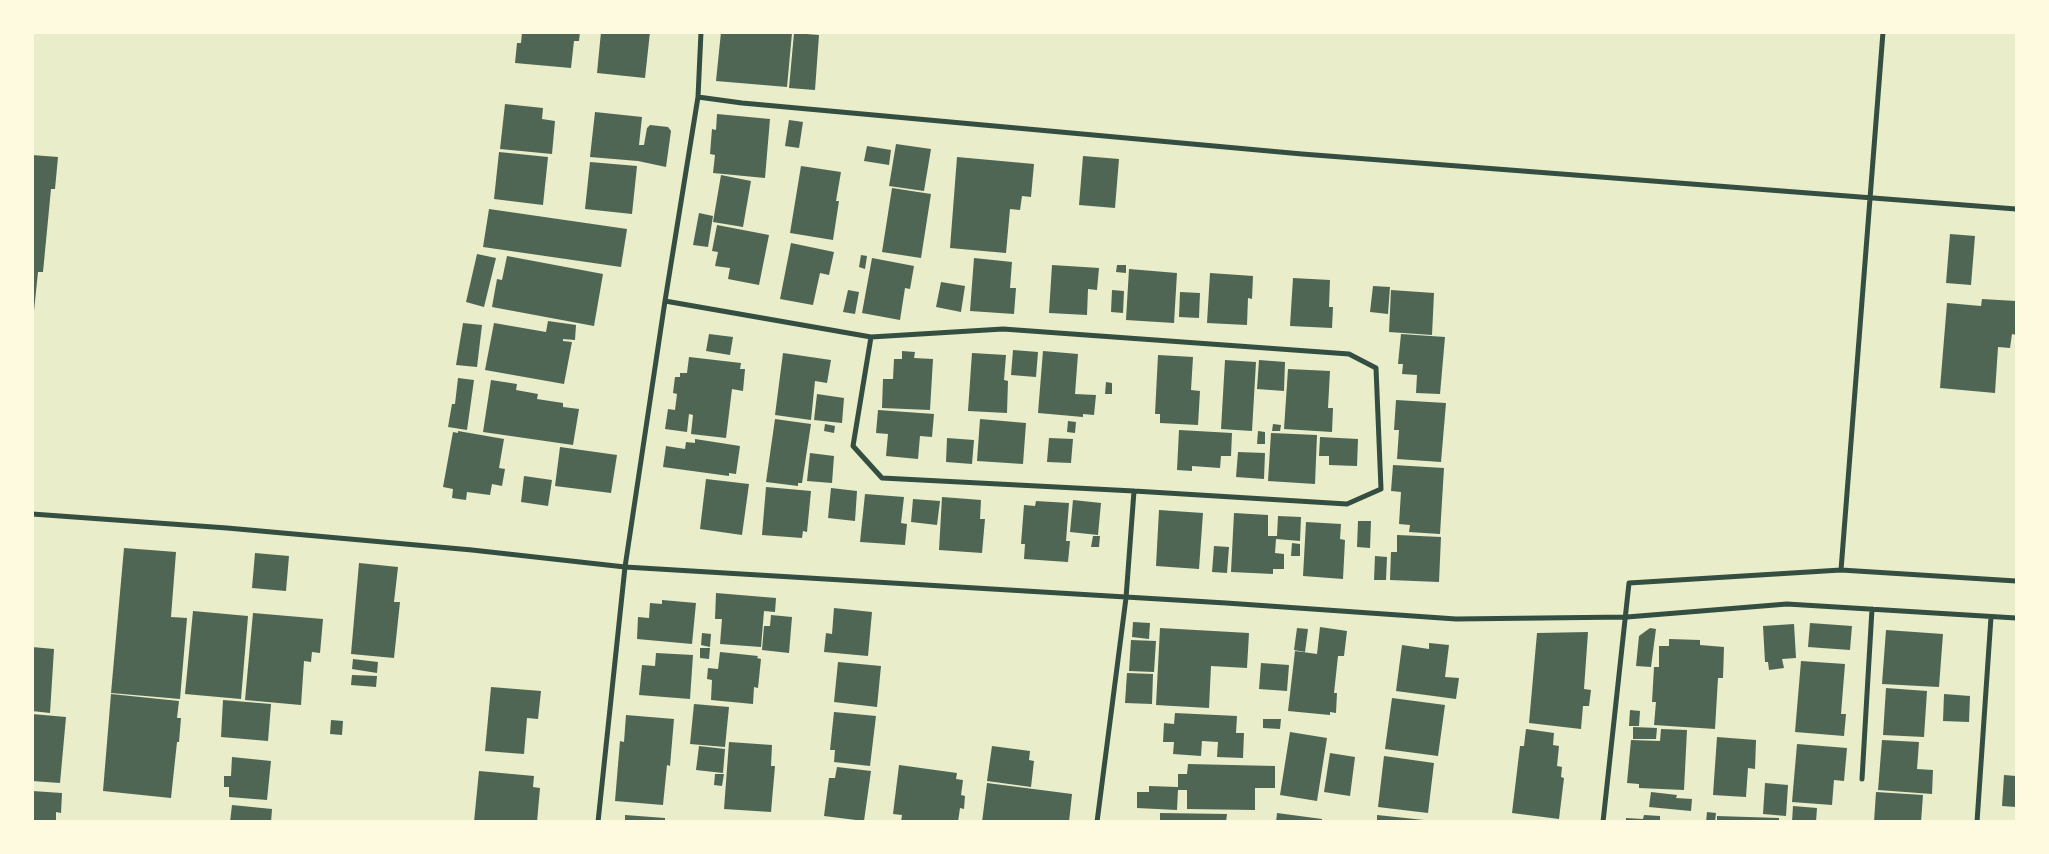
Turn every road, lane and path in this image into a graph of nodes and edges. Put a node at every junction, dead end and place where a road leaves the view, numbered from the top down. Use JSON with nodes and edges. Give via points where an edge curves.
{"nodes":[{"id":1,"x":701,"y":32,"type":"edge"},
{"id":2,"x":1883,"y":32,"type":"edge"},
{"id":3,"x":698,"y":97,"type":"junction"},
{"id":4,"x":1870,"y":197,"type":"junction"},
{"id":5,"x":2016,"y":209,"type":"edge"},
{"id":6,"x":665,"y":302,"type":"junction"},
{"id":7,"x":871,"y":337,"type":"junction"},
{"id":8,"x":1134,"y":491,"type":"junction"},
{"id":9,"x":32,"y":514,"type":"edge"},
{"id":10,"x":625,"y":567,"type":"junction"},
{"id":11,"x":1841,"y":570,"type":"junction"},
{"id":12,"x":2016,"y":581,"type":"edge"},
{"id":13,"x":1126,"y":598,"type":"junction"},
{"id":14,"x":1872,"y":609,"type":"junction"},
{"id":15,"x":1991,"y":616,"type":"junction"},
{"id":16,"x":1627,"y":617,"type":"junction"},
{"id":17,"x":2016,"y":618,"type":"edge"},
{"id":18,"x":1862,"y":779,"type":"dead end"},
{"id":19,"x":598,"y":822,"type":"edge"},
{"id":20,"x":1097,"y":822,"type":"edge"},
{"id":21,"x":1603,"y":822,"type":"edge"},
{"id":22,"x":1977,"y":822,"type":"edge"}],
"edges":[{"from":1,"to":3,"type":"street"},
{"from":2,"to":4,"type":"street"},
{"from":3,"to":4,"type":"street","via":[[1302,154]]},
{"from":3,"to":6,"type":"street"},
{"from":4,"to":5,"type":"street"},
{"from":4,"to":11,"type":"street"},
{"from":6,"to":7,"type":"street"},
{"from":6,"to":10,"type":"street"},
{"from":7,"to":8,"type":"street","via":[[853,446],[882,478]]},
{"from":7,"to":8,"type":"street","via":[[1003,330],[1349,354],[1376,368],[1381,489],[1348,504]]},
{"from":8,"to":13,"type":"street"},
{"from":9,"to":10,"type":"street","via":[[345,539]]},
{"from":10,"to":13,"type":"street"},
{"from":10,"to":19,"type":"street"},
{"from":11,"to":12,"type":"street"},
{"from":11,"to":16,"type":"street","via":[[1629,583]]},
{"from":13,"to":16,"type":"street","via":[[1456,619]]},
{"from":13,"to":20,"type":"street"},
{"from":14,"to":15,"type":"street"},
{"from":14,"to":16,"type":"street","via":[[1787,604]]},
{"from":14,"to":18,"type":"street"},
{"from":15,"to":17,"type":"street"},
{"from":15,"to":22,"type":"street"},
{"from":16,"to":21,"type":"street"}]}
